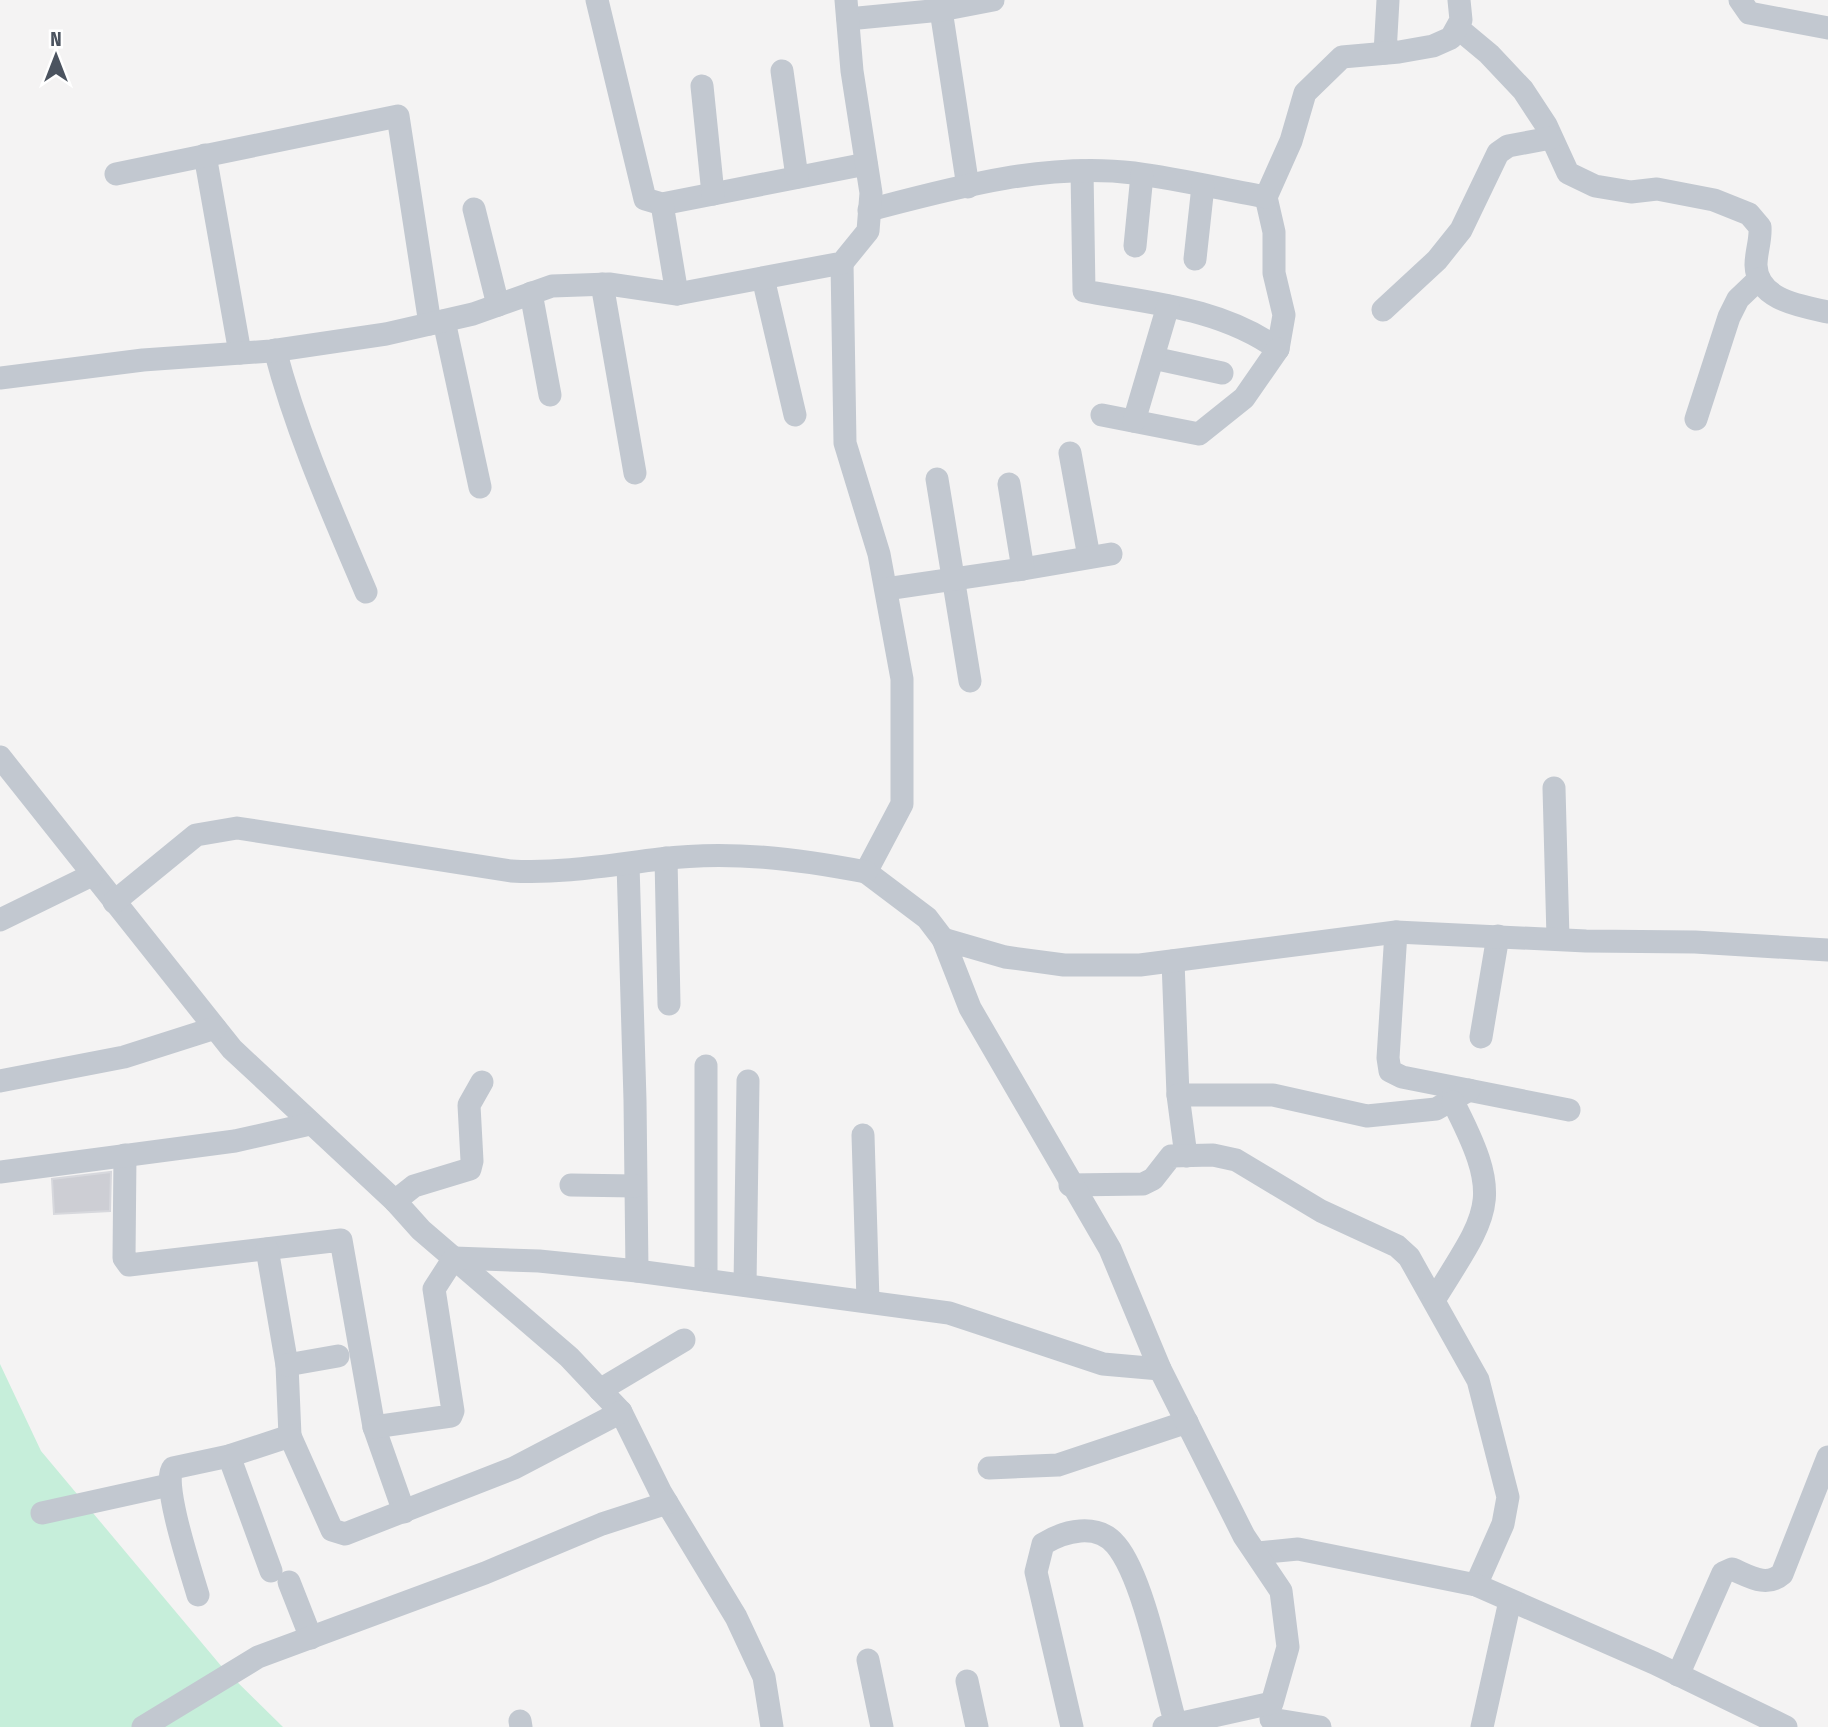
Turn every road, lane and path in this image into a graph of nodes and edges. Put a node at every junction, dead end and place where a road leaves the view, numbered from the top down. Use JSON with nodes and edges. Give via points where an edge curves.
{"nodes":[{"id":1,"x":597,"y":0,"type":"edge"},
{"id":2,"x":993,"y":0,"type":"edge"},
{"id":3,"x":1388,"y":0,"type":"edge"},
{"id":4,"x":1459,"y":0,"type":"edge"},
{"id":5,"x":1740,"y":0,"type":"edge"},
{"id":6,"x":847,"y":10,"type":"edge"},
{"id":7,"x":942,"y":10,"type":"junction"},
{"id":8,"x":1828,"y":27,"type":"edge"},
{"id":9,"x":1459,"y":29,"type":"junction"},
{"id":10,"x":1385,"y":53,"type":"junction"},
{"id":11,"x":782,"y":71,"type":"dead end"},
{"id":12,"x":702,"y":86,"type":"dead end"},
{"id":13,"x":1551,"y":138,"type":"junction"},
{"id":14,"x":205,"y":155,"type":"junction"},
{"id":15,"x":866,"y":164,"type":"junction"},
{"id":16,"x":1082,"y":172,"type":"junction"},
{"id":17,"x":116,"y":174,"type":"dead end"},
{"id":18,"x":1142,"y":175,"type":"junction"},
{"id":19,"x":796,"y":177,"type":"junction"},
{"id":20,"x":1203,"y":186,"type":"junction"},
{"id":21,"x":968,"y":187,"type":"junction"},
{"id":22,"x":713,"y":194,"type":"junction"},
{"id":23,"x":1266,"y":197,"type":"junction"},
{"id":24,"x":662,"y":204,"type":"junction"},
{"id":25,"x":474,"y":209,"type":"dead end"},
{"id":26,"x":869,"y":210,"type":"junction"},
{"id":27,"x":1135,"y":246,"type":"dead end"},
{"id":28,"x":1195,"y":259,"type":"dead end"},
{"id":29,"x":842,"y":263,"type":"junction"},
{"id":30,"x":763,"y":278,"type":"junction"},
{"id":31,"x":1759,"y":279,"type":"junction"},
{"id":32,"x":602,"y":284,"type":"junction"},
{"id":33,"x":531,"y":293,"type":"junction"},
{"id":34,"x":677,"y":294,"type":"junction"},
{"id":35,"x":498,"y":305,"type":"junction"},
{"id":36,"x":1168,"y":306,"type":"junction"},
{"id":37,"x":1383,"y":310,"type":"dead end"},
{"id":38,"x":1828,"y":312,"type":"edge"},
{"id":39,"x":437,"y":323,"type":"junction"},
{"id":40,"x":1278,"y":349,"type":"junction"},
{"id":41,"x":275,"y":350,"type":"junction"},
{"id":42,"x":240,"y":353,"type":"junction"},
{"id":43,"x":1153,"y":358,"type":"junction"},
{"id":44,"x":1222,"y":373,"type":"dead end"},
{"id":45,"x":0,"y":378,"type":"edge"},
{"id":46,"x":550,"y":395,"type":"dead end"},
{"id":47,"x":794,"y":415,"type":"dead end"},
{"id":48,"x":1102,"y":415,"type":"dead end"},
{"id":49,"x":1696,"y":419,"type":"dead end"},
{"id":50,"x":1134,"y":421,"type":"junction"},
{"id":51,"x":1070,"y":453,"type":"dead end"},
{"id":52,"x":635,"y":473,"type":"dead end"},
{"id":53,"x":937,"y":480,"type":"dead end"},
{"id":54,"x":1009,"y":484,"type":"dead end"},
{"id":55,"x":480,"y":487,"type":"dead end"},
{"id":56,"x":1023,"y":569,"type":"junction"},
{"id":57,"x":954,"y":579,"type":"junction"},
{"id":58,"x":886,"y":589,"type":"junction"},
{"id":59,"x":366,"y":592,"type":"dead end"},
{"id":60,"x":970,"y":681,"type":"dead end"},
{"id":61,"x":0,"y":757,"type":"edge"},
{"id":62,"x":1554,"y":788,"type":"dead end"},
{"id":63,"x":666,"y":858,"type":"junction"},
{"id":64,"x":628,"y":864,"type":"junction"},
{"id":65,"x":866,"y":872,"type":"junction"},
{"id":66,"x":92,"y":875,"type":"junction"},
{"id":67,"x":114,"y":902,"type":"junction"},
{"id":68,"x":0,"y":920,"type":"edge"},
{"id":69,"x":1396,"y":932,"type":"junction"},
{"id":70,"x":1498,"y":936,"type":"junction"},
{"id":71,"x":1558,"y":937,"type":"junction"},
{"id":72,"x":943,"y":939,"type":"junction"},
{"id":73,"x":1828,"y":950,"type":"edge"},
{"id":74,"x":1173,"y":961,"type":"junction"},
{"id":75,"x":669,"y":1004,"type":"dead end"},
{"id":76,"x":215,"y":1028,"type":"junction"},
{"id":77,"x":1481,"y":1037,"type":"dead end"},
{"id":78,"x":706,"y":1066,"type":"dead end"},
{"id":79,"x":0,"y":1081,"type":"edge"},
{"id":80,"x":748,"y":1081,"type":"dead end"},
{"id":81,"x":482,"y":1082,"type":"dead end"},
{"id":82,"x":1178,"y":1095,"type":"junction"},
{"id":83,"x":1461,"y":1096,"type":"junction"},
{"id":84,"x":1569,"y":1110,"type":"dead end"},
{"id":85,"x":310,"y":1124,"type":"junction"},
{"id":86,"x":863,"y":1135,"type":"dead end"},
{"id":87,"x":125,"y":1155,"type":"junction"},
{"id":88,"x":1185,"y":1156,"type":"junction"},
{"id":89,"x":0,"y":1172,"type":"edge"},
{"id":90,"x":571,"y":1185,"type":"dead end"},
{"id":91,"x":1070,"y":1185,"type":"junction"},
{"id":92,"x":635,"y":1186,"type":"junction"},
{"id":93,"x":395,"y":1201,"type":"junction"},
{"id":94,"x":267,"y":1249,"type":"junction"},
{"id":95,"x":454,"y":1258,"type":"junction"},
{"id":96,"x":636,"y":1271,"type":"junction"},
{"id":97,"x":706,"y":1280,"type":"junction"},
{"id":98,"x":745,"y":1285,"type":"junction"},
{"id":99,"x":1434,"y":1300,"type":"junction"},
{"id":100,"x":868,"y":1301,"type":"junction"},
{"id":101,"x":684,"y":1340,"type":"dead end"},
{"id":102,"x":338,"y":1356,"type":"dead end"},
{"id":103,"x":287,"y":1365,"type":"junction"},
{"id":104,"x":1160,"y":1369,"type":"junction"},
{"id":105,"x":600,"y":1390,"type":"junction"},
{"id":106,"x":621,"y":1412,"type":"junction"},
{"id":107,"x":1187,"y":1422,"type":"junction"},
{"id":108,"x":373,"y":1427,"type":"junction"},
{"id":109,"x":290,"y":1436,"type":"junction"},
{"id":110,"x":229,"y":1456,"type":"junction"},
{"id":111,"x":1828,"y":1457,"type":"edge"},
{"id":112,"x":989,"y":1468,"type":"dead end"},
{"id":113,"x":169,"y":1485,"type":"junction"},
{"id":114,"x":667,"y":1503,"type":"junction"},
{"id":115,"x":404,"y":1512,"type":"junction"},
{"id":116,"x":42,"y":1513,"type":"dead end"},
{"id":117,"x":1258,"y":1553,"type":"junction"},
{"id":118,"x":1476,"y":1584,"type":"junction"},
{"id":119,"x":198,"y":1595,"type":"dead end"},
{"id":120,"x":1510,"y":1601,"type":"junction"},
{"id":121,"x":311,"y":1638,"type":"junction"},
{"id":122,"x":868,"y":1660,"type":"dead end"},
{"id":123,"x":1678,"y":1675,"type":"junction"},
{"id":124,"x":967,"y":1681,"type":"dead end"},
{"id":125,"x":1271,"y":1716,"type":"edge"},
{"id":126,"x":1170,"y":1726,"type":"edge"},
{"id":127,"x":143,"y":1727,"type":"edge"},
{"id":128,"x":772,"y":1727,"type":"edge"},
{"id":129,"x":882,"y":1727,"type":"edge"},
{"id":130,"x":977,"y":1727,"type":"edge"},
{"id":131,"x":1072,"y":1727,"type":"edge"},
{"id":132,"x":1320,"y":1727,"type":"edge"},
{"id":133,"x":1482,"y":1727,"type":"edge"},
{"id":134,"x":1786,"y":1727,"type":"edge"}],
"edges":[{"from":1,"to":24,"type":"street","via":[[640,192],[645,199]]},
{"from":2,"to":7,"type":"street"},
{"from":3,"to":10,"type":"street"},
{"from":4,"to":9,"type":"street"},
{"from":5,"to":8,"type":"street","via":[[1749,13]]},
{"from":6,"to":7,"type":"street"},
{"from":6,"to":15,"type":"street"},
{"from":7,"to":21,"type":"street"},
{"from":9,"to":10,"type":"street","via":[[1433,46]]},
{"from":9,"to":13,"type":"street","via":[[1523,90]]},
{"from":10,"to":23,"type":"street","via":[[1342,57],[1305,93],[1291,141]]},
{"from":11,"to":19,"type":"street"},
{"from":12,"to":22,"type":"street"},
{"from":13,"to":31,"type":"street","via":[[1568,173],[1595,186],[1631,192],[1657,188],[1714,200],[1749,214],[1760,227]]},
{"from":13,"to":37,"type":"street","via":[[1508,146],[1498,153],[1461,230],[1437,260]]},
{"from":14,"to":17,"type":"street"},
{"from":14,"to":39,"type":"street","via":[[398,116]]},
{"from":14,"to":42,"type":"street"},
{"from":15,"to":19,"type":"street"},
{"from":15,"to":26,"type":"street"},
{"from":16,"to":18,"type":"street"},
{"from":16,"to":21,"type":"street"},
{"from":16,"to":36,"type":"street","via":[[1084,291]]},
{"from":18,"to":20,"type":"street"},
{"from":18,"to":27,"type":"street"},
{"from":19,"to":22,"type":"street"},
{"from":20,"to":23,"type":"street"},
{"from":20,"to":28,"type":"street"},
{"from":21,"to":26,"type":"street"},
{"from":22,"to":24,"type":"street"},
{"from":23,"to":40,"type":"street","via":[[1274,232],[1274,273],[1284,315]]},
{"from":24,"to":34,"type":"street"},
{"from":25,"to":35,"type":"street"},
{"from":26,"to":29,"type":"street","via":[[868,231]]},
{"from":29,"to":30,"type":"street"},
{"from":29,"to":58,"type":"street","via":[[845,443],[880,554]]},
{"from":30,"to":34,"type":"street"},
{"from":30,"to":47,"type":"street"},
{"from":31,"to":38,"type":"street","via":[[1782,300]]},
{"from":31,"to":49,"type":"street","via":[[1738,299],[1729,317]]},
{"from":32,"to":33,"type":"street","via":[[552,286]]},
{"from":32,"to":34,"type":"street"},
{"from":32,"to":52,"type":"street"},
{"from":33,"to":35,"type":"street"},
{"from":33,"to":46,"type":"street"},
{"from":35,"to":39,"type":"street"},
{"from":36,"to":40,"type":"street","via":[[1199,310]]},
{"from":36,"to":43,"type":"street"},
{"from":39,"to":41,"type":"street"},
{"from":39,"to":55,"type":"street"},
{"from":40,"to":50,"type":"street","via":[[1244,398],[1199,434]]},
{"from":41,"to":42,"type":"street"},
{"from":41,"to":59,"type":"street","via":[[306,450]]},
{"from":42,"to":45,"type":"street"},
{"from":43,"to":44,"type":"street"},
{"from":43,"to":50,"type":"street"},
{"from":48,"to":50,"type":"street"},
{"from":51,"to":56,"type":"street","via":[[1100,555]]},
{"from":53,"to":57,"type":"street"},
{"from":54,"to":56,"type":"street"},
{"from":56,"to":57,"type":"street"},
{"from":57,"to":58,"type":"street"},
{"from":57,"to":60,"type":"street"},
{"from":58,"to":65,"type":"street","via":[[902,678],[902,804]]},
{"from":61,"to":66,"type":"street"},
{"from":62,"to":71,"type":"street"},
{"from":63,"to":64,"type":"street"},
{"from":63,"to":65,"type":"street","via":[[786,857]]},
{"from":63,"to":75,"type":"street"},
{"from":64,"to":67,"type":"street","via":[[538,873],[511,871],[237,828],[196,835]]},
{"from":64,"to":92,"type":"street"},
{"from":65,"to":72,"type":"street","via":[[927,918]]},
{"from":66,"to":67,"type":"street"},
{"from":66,"to":68,"type":"street"},
{"from":67,"to":76,"type":"street"},
{"from":69,"to":70,"type":"street"},
{"from":69,"to":74,"type":"street"},
{"from":69,"to":83,"type":"street","via":[[1391,1071]]},
{"from":70,"to":71,"type":"street"},
{"from":70,"to":77,"type":"street"},
{"from":71,"to":73,"type":"street"},
{"from":72,"to":74,"type":"street","via":[[1005,957],[1064,965]]},
{"from":72,"to":91,"type":"street","via":[[970,1008]]},
{"from":74,"to":82,"type":"street"},
{"from":76,"to":79,"type":"street","via":[[124,1057]]},
{"from":76,"to":85,"type":"street"},
{"from":78,"to":97,"type":"street"},
{"from":80,"to":98,"type":"street"},
{"from":81,"to":93,"type":"street","via":[[469,1105],[470,1169],[414,1186]]},
{"from":82,"to":83,"type":"street","via":[[1273,1095],[1367,1116],[1436,1109]]},
{"from":82,"to":88,"type":"street"},
{"from":83,"to":84,"type":"street"},
{"from":83,"to":99,"type":"street","via":[[1479,1157],[1485,1205],[1477,1230]]},
{"from":85,"to":87,"type":"street","via":[[235,1141]]},
{"from":85,"to":93,"type":"street"},
{"from":86,"to":100,"type":"street"},
{"from":87,"to":89,"type":"street"},
{"from":87,"to":94,"type":"street","via":[[124,1258],[130,1265]]},
{"from":88,"to":91,"type":"street","via":[[1166,1159],[1148,1183]]},
{"from":88,"to":99,"type":"street","via":[[1237,1160],[1321,1211],[1397,1246],[1409,1257]]},
{"from":90,"to":92,"type":"street"},
{"from":91,"to":104,"type":"street","via":[[1110,1249]]},
{"from":92,"to":96,"type":"street"},
{"from":93,"to":95,"type":"street"},
{"from":94,"to":103,"type":"street"},
{"from":94,"to":108,"type":"street","via":[[341,1240]]},
{"from":95,"to":96,"type":"street"},
{"from":95,"to":105,"type":"street","via":[[569,1357]]},
{"from":95,"to":108,"type":"street","via":[[434,1289],[451,1416]]},
{"from":96,"to":97,"type":"street"},
{"from":97,"to":98,"type":"street"},
{"from":98,"to":100,"type":"street"},
{"from":99,"to":118,"type":"street","via":[[1478,1380],[1508,1497],[1503,1524]]},
{"from":100,"to":104,"type":"street","via":[[948,1314],[1103,1364]]},
{"from":101,"to":105,"type":"street"},
{"from":102,"to":103,"type":"street"},
{"from":103,"to":109,"type":"street"},
{"from":104,"to":107,"type":"street"},
{"from":105,"to":106,"type":"street"},
{"from":106,"to":114,"type":"street"},
{"from":106,"to":115,"type":"street","via":[[514,1468]]},
{"from":107,"to":112,"type":"street","via":[[1058,1465]]},
{"from":107,"to":117,"type":"street","via":[[1244,1536]]},
{"from":108,"to":115,"type":"street"},
{"from":109,"to":110,"type":"street"},
{"from":109,"to":115,"type":"street","via":[[332,1531],[345,1534]]},
{"from":110,"to":113,"type":"street","via":[[173,1468]]},
{"from":110,"to":121,"type":"street"},
{"from":111,"to":123,"type":"street","via":[[1782,1574],[1766,1582],[1732,1569],[1723,1573]]},
{"from":113,"to":116,"type":"street"},
{"from":113,"to":119,"type":"street"},
{"from":114,"to":121,"type":"street"},
{"from":114,"to":128,"type":"street","via":[[737,1617],[764,1677]]},
{"from":117,"to":118,"type":"street","via":[[1298,1549]]},
{"from":117,"to":125,"type":"street","via":[[1281,1591],[1288,1647]]},
{"from":118,"to":120,"type":"street"},
{"from":120,"to":123,"type":"street"},
{"from":120,"to":133,"type":"street"},
{"from":121,"to":127,"type":"street","via":[[258,1657]]},
{"from":122,"to":129,"type":"street"},
{"from":123,"to":134,"type":"street"},
{"from":124,"to":130,"type":"street"},
{"from":125,"to":126,"type":"street"},
{"from":125,"to":132,"type":"street"},
{"from":126,"to":131,"type":"street","via":[[1134,1574],[1116,1544],[1099,1533],[1075,1531],[1042,1544],[1036,1572]]}]}
